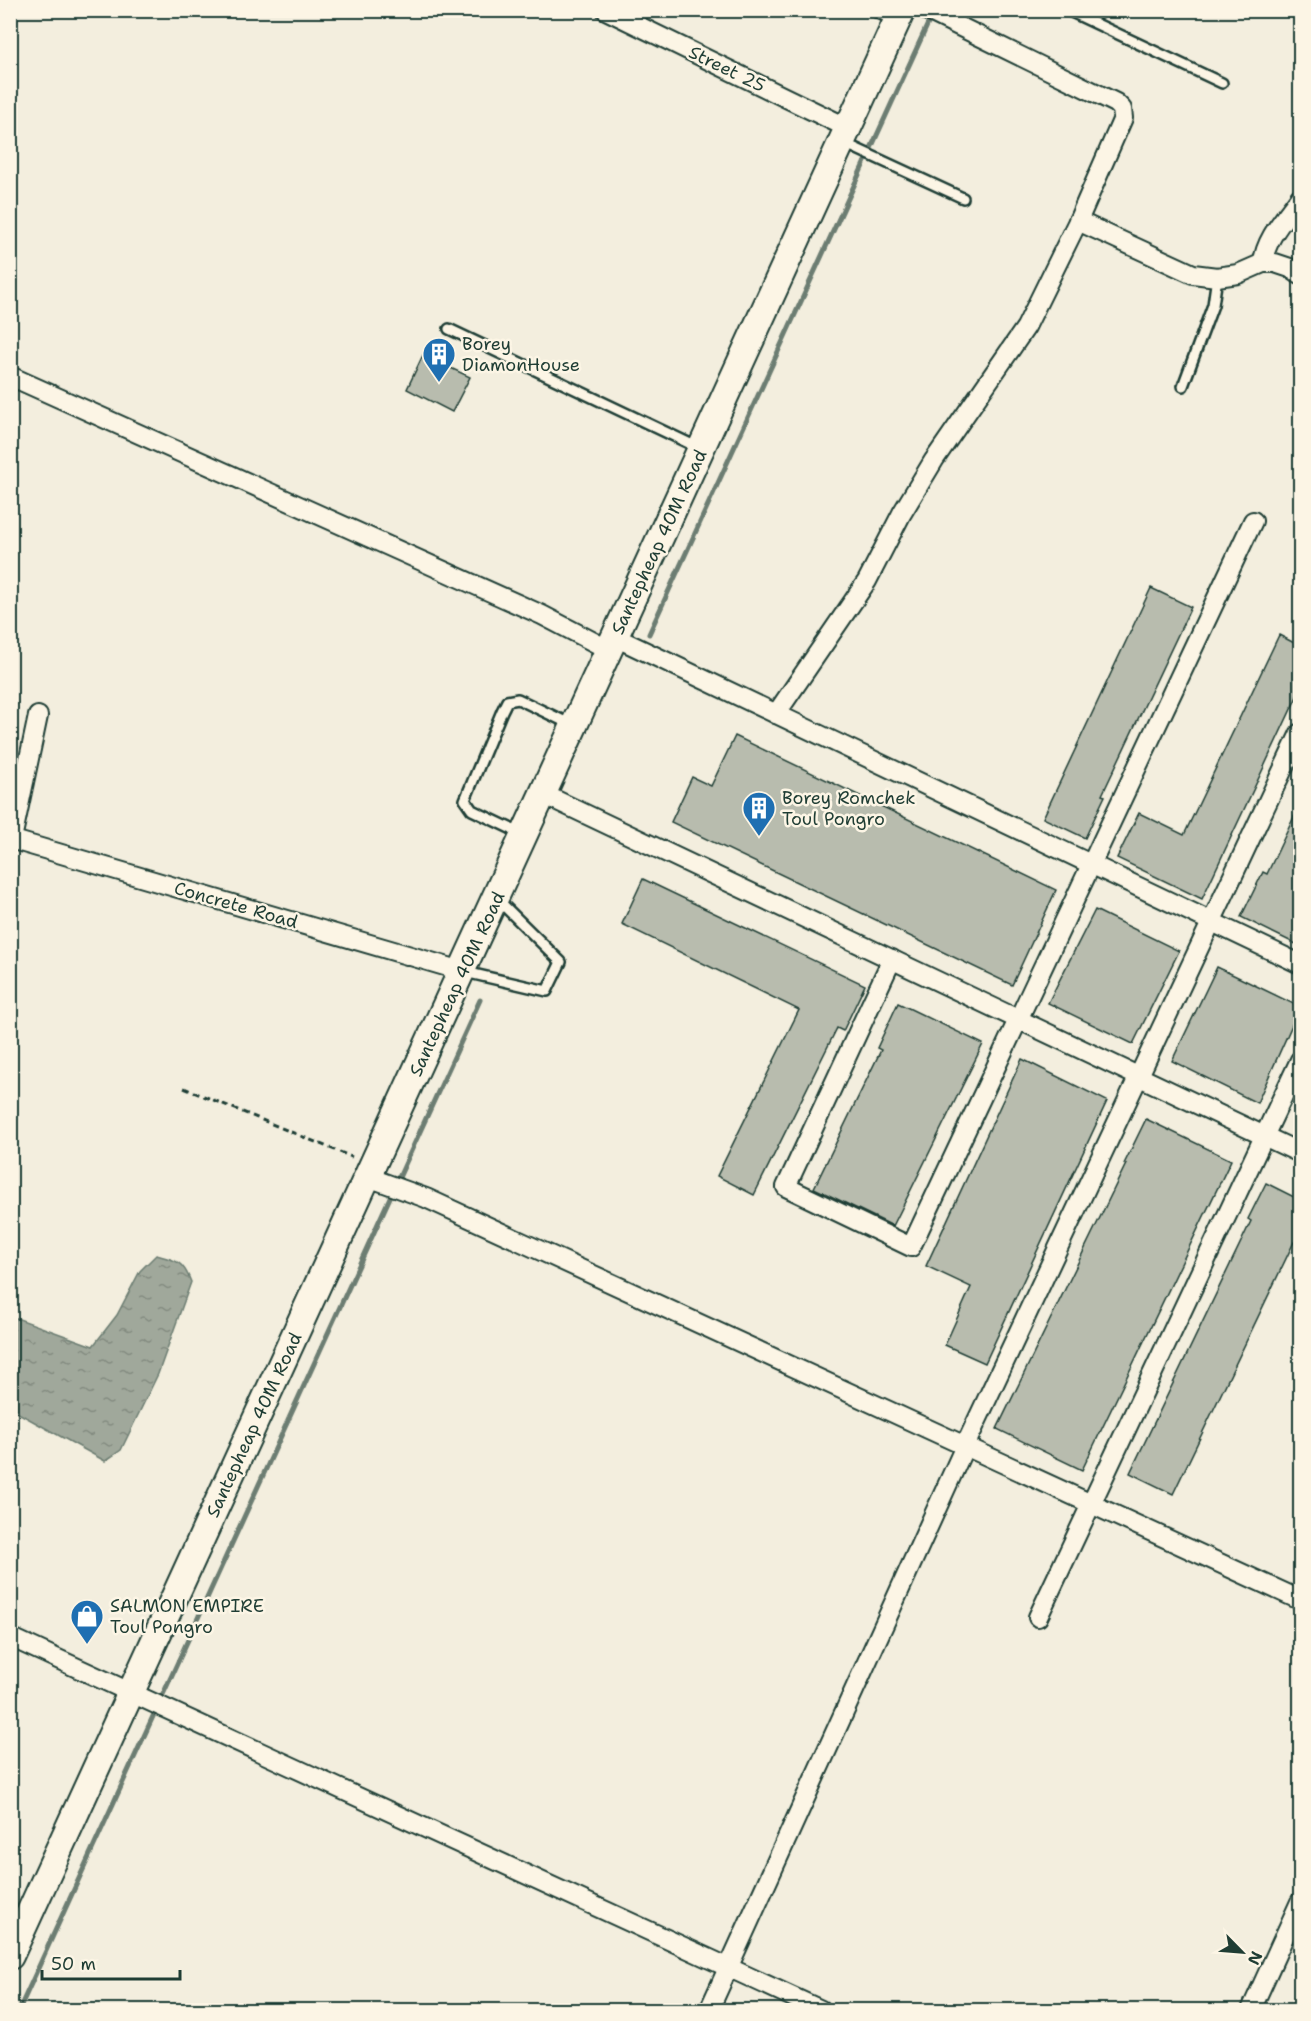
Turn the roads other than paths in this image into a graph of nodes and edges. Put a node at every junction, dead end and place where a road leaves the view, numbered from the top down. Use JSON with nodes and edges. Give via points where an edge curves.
{"nodes":[{"id":1,"x":606,"y":10,"type":"edge"},
{"id":2,"x":872,"y":10,"type":"edge"},
{"id":3,"x":926,"y":10,"type":"edge"},
{"id":4,"x":1067,"y":10,"type":"edge"},
{"id":5,"x":900,"y":16,"type":"edge"},
{"id":6,"x":1222,"y":83,"type":"dead end"},
{"id":7,"x":846,"y":139,"type":"junction"},
{"id":8,"x":1300,"y":197,"type":"edge"},
{"id":9,"x":963,"y":198,"type":"dead end"},
{"id":10,"x":1078,"y":220,"type":"junction"},
{"id":11,"x":1263,"y":263,"type":"junction"},
{"id":12,"x":1300,"y":275,"type":"edge"},
{"id":13,"x":1217,"y":277,"type":"junction"},
{"id":14,"x":449,"y":329,"type":"dead end"},
{"id":15,"x":10,"y":376,"type":"edge"},
{"id":16,"x":1183,"y":386,"type":"dead end"},
{"id":17,"x":701,"y":449,"type":"junction"},
{"id":18,"x":1253,"y":521,"type":"dead end"},
{"id":19,"x":612,"y":644,"type":"junction"},
{"id":20,"x":776,"y":714,"type":"junction"},
{"id":21,"x":38,"y":716,"type":"dead end"},
{"id":22,"x":574,"y":726,"type":"junction"},
{"id":23,"x":1300,"y":732,"type":"edge"},
{"id":24,"x":543,"y":794,"type":"junction"},
{"id":25,"x":524,"y":836,"type":"junction"},
{"id":26,"x":11,"y":839,"type":"edge"},
{"id":27,"x":1092,"y":865,"type":"junction"},
{"id":28,"x":496,"y":898,"type":"junction"},
{"id":29,"x":1211,"y":921,"type":"junction"},
{"id":30,"x":892,"y":959,"type":"junction"},
{"id":31,"x":1300,"y":964,"type":"edge"},
{"id":32,"x":462,"y":971,"type":"junction"},
{"id":33,"x":1019,"y":1019,"type":"junction"},
{"id":34,"x":1300,"y":1059,"type":"edge"},
{"id":35,"x":1138,"y":1076,"type":"junction"},
{"id":36,"x":1265,"y":1136,"type":"junction"},
{"id":37,"x":1300,"y":1153,"type":"edge"},
{"id":38,"x":375,"y":1175,"type":"junction"},
{"id":39,"x":965,"y":1446,"type":"junction"},
{"id":40,"x":1093,"y":1504,"type":"junction"},
{"id":41,"x":1300,"y":1600,"type":"edge"},
{"id":42,"x":1038,"y":1617,"type":"dead end"},
{"id":43,"x":10,"y":1637,"type":"edge"},
{"id":44,"x":140,"y":1697,"type":"junction"},
{"id":45,"x":1300,"y":1902,"type":"edge"},
{"id":46,"x":10,"y":1956,"type":"edge"},
{"id":47,"x":729,"y":1967,"type":"junction"},
{"id":48,"x":709,"y":2010,"type":"edge"},
{"id":49,"x":821,"y":2010,"type":"edge"},
{"id":50,"x":1251,"y":2010,"type":"edge"}],
"edges":[{"from":1,"to":7,"type":"street","name":"Street 25"},
{"from":2,"to":5,"type":"lane"},
{"from":3,"to":10,"type":"street","via":[[1122,110],[1123,118]]},
{"from":4,"to":6,"type":"lane"},
{"from":5,"to":7,"type":"main road","name":"Santepheap 40M Road"},
{"from":7,"to":9,"type":"lane","via":[[877,158]]},
{"from":7,"to":17,"type":"main road","name":"Santepheap 40M Road"},
{"from":8,"to":11,"type":"street","via":[[1273,236]]},
{"from":10,"to":13,"type":"street","via":[[1186,271]]},
{"from":10,"to":20,"type":"street","via":[[1026,327],[934,460],[867,581]]},
{"from":11,"to":12,"type":"street","via":[[1275,263]]},
{"from":11,"to":13,"type":"street","via":[[1238,274]]},
{"from":13,"to":16,"type":"lane","via":[[1213,306]]},
{"from":14,"to":17,"type":"lane"},
{"from":15,"to":19,"type":"street"},
{"from":17,"to":19,"type":"main road","name":"Santepheap 40M Road"},
{"from":18,"to":27,"type":"street"},
{"from":19,"to":20,"type":"street"},
{"from":19,"to":22,"type":"main road","name":"Santepheap 40M Road"},
{"from":20,"to":27,"type":"street"},
{"from":21,"to":26,"type":"street"},
{"from":22,"to":24,"type":"main road","name":"Santepheap 40M Road"},
{"from":22,"to":25,"type":"lane","via":[[518,699],[507,701],[502,711],[465,800],[472,810]]},
{"from":23,"to":29,"type":"street"},
{"from":24,"to":25,"type":"main road","name":"Santepheap 40M Road"},
{"from":24,"to":30,"type":"street"},
{"from":25,"to":28,"type":"main road","name":"Santepheap 40M Road"},
{"from":26,"to":32,"type":"street","name":"Concrete Road"},
{"from":27,"to":29,"type":"street"},
{"from":27,"to":33,"type":"street"},
{"from":28,"to":32,"type":"main road","name":"Santepheap 40M Road"},
{"from":28,"to":32,"type":"lane","via":[[561,962],[547,991]]},
{"from":29,"to":31,"type":"street"},
{"from":29,"to":35,"type":"street"},
{"from":30,"to":33,"type":"street"},
{"from":30,"to":33,"type":"street","via":[[786,1187],[911,1247]]},
{"from":32,"to":38,"type":"main road","name":"Santepheap 40M Road"},
{"from":33,"to":35,"type":"street"},
{"from":34,"to":36,"type":"street"},
{"from":35,"to":36,"type":"street"},
{"from":35,"to":39,"type":"street"},
{"from":36,"to":37,"type":"street"},
{"from":36,"to":40,"type":"street"},
{"from":38,"to":39,"type":"street"},
{"from":38,"to":44,"type":"main road","name":"Santepheap 40M Road"},
{"from":39,"to":40,"type":"street"},
{"from":39,"to":47,"type":"street"},
{"from":40,"to":41,"type":"street"},
{"from":40,"to":42,"type":"street"},
{"from":43,"to":44,"type":"street"},
{"from":44,"to":46,"type":"main road","name":"Santepheap 40M Road"},
{"from":44,"to":47,"type":"street"},
{"from":45,"to":50,"type":"street"},
{"from":47,"to":48,"type":"street"},
{"from":47,"to":49,"type":"street"}]}
